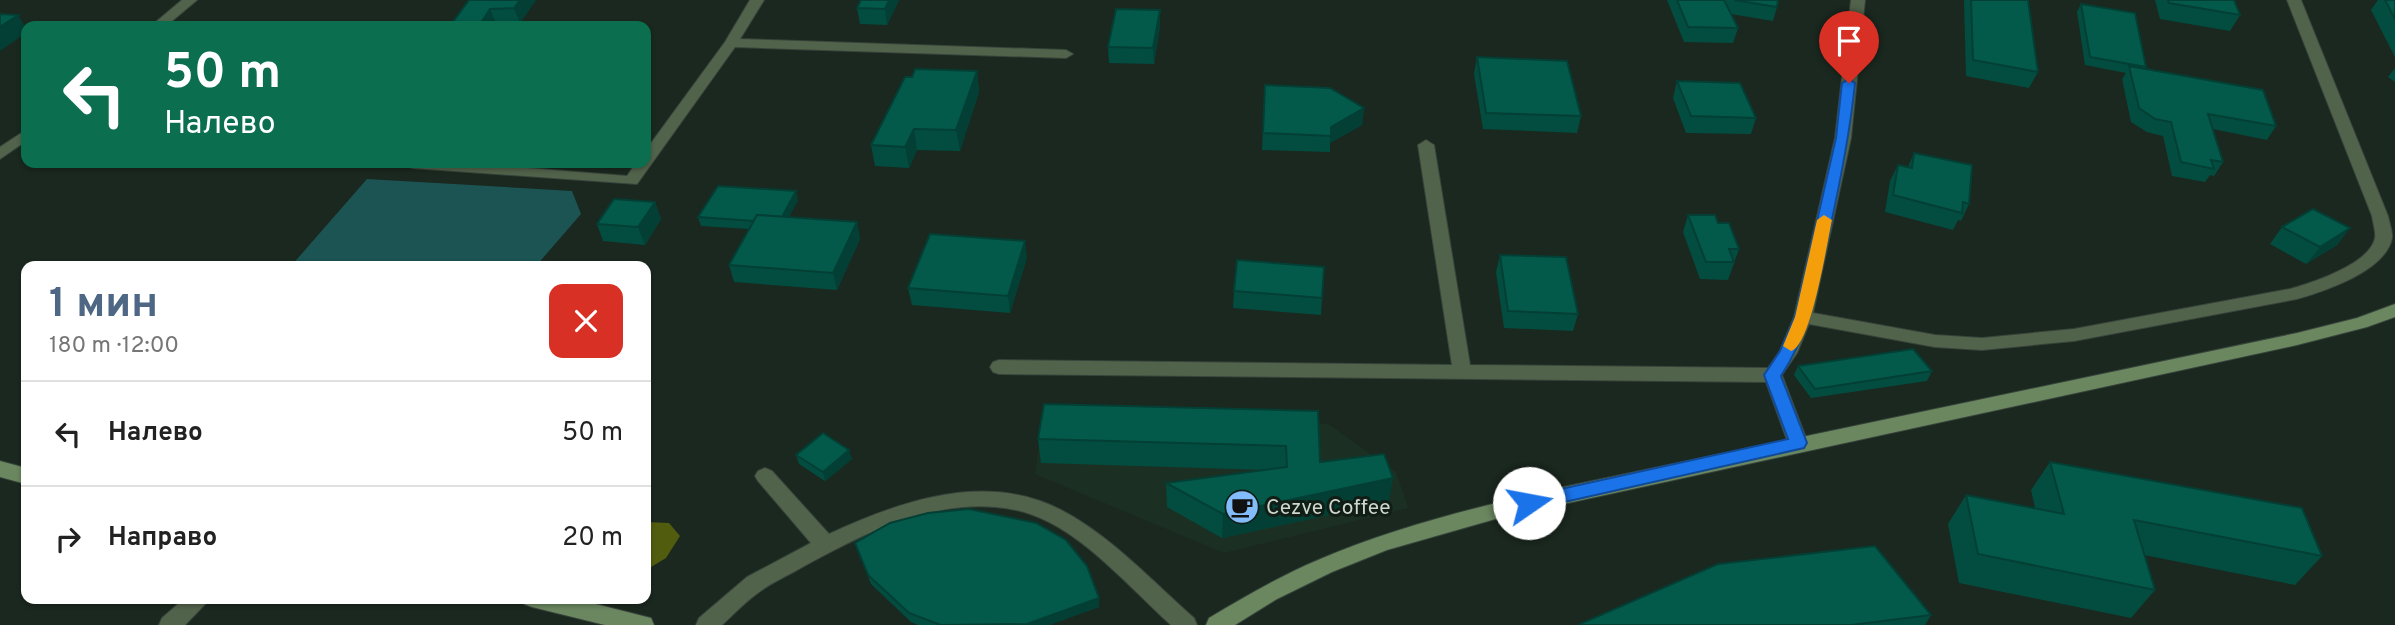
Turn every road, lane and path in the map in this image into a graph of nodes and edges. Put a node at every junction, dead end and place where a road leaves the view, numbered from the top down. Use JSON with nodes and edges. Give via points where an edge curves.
{"nodes":[{"id":1,"x":190,"y":0,"type":"edge"},
{"id":2,"x":757,"y":0,"type":"edge"},
{"id":3,"x":1857,"y":0,"type":"edge"},
{"id":4,"x":2294,"y":0,"type":"edge"},
{"id":5,"x":164,"y":21,"type":"edge"},
{"id":6,"x":731,"y":43,"type":"junction"},
{"id":7,"x":1066,"y":54,"type":"dead end"},
{"id":8,"x":21,"y":138,"type":"edge"},
{"id":9,"x":1426,"y":145,"type":"dead end"},
{"id":10,"x":651,"y":153,"type":"edge"},
{"id":11,"x":0,"y":154,"type":"edge"},
{"id":12,"x":473,"y":168,"type":"edge"},
{"id":13,"x":640,"y":168,"type":"edge"},
{"id":14,"x":2395,"y":310,"type":"edge"},
{"id":15,"x":1803,"y":317,"type":"junction"},
{"id":16,"x":999,"y":367,"type":"dead end"},
{"id":17,"x":1462,"y":372,"type":"junction"},
{"id":18,"x":1773,"y":375,"type":"junction"},
{"id":19,"x":1798,"y":443,"type":"junction"},
{"id":20,"x":0,"y":469,"type":"edge"},
{"id":21,"x":21,"y":475,"type":"edge"},
{"id":22,"x":765,"y":476,"type":"dead end"},
{"id":23,"x":826,"y":545,"type":"junction"},
{"id":24,"x":193,"y":604,"type":"edge"},
{"id":25,"x":557,"y":604,"type":"edge"},
{"id":26,"x":170,"y":625,"type":"edge"},
{"id":27,"x":643,"y":625,"type":"edge"},
{"id":28,"x":707,"y":625,"type":"edge"},
{"id":29,"x":1186,"y":625,"type":"edge"},
{"id":30,"x":1217,"y":625,"type":"edge"}],
"edges":[{"from":1,"to":5,"type":"lane"},
{"from":2,"to":6,"type":"lane"},
{"from":3,"to":15,"type":"lane","via":[[1843,138]]},
{"from":4,"to":15,"type":"lane","via":[[2380,216],[2384,237],[2377,253],[2350,272],[2291,295],[2074,335],[1982,344],[1935,341]]},
{"from":6,"to":7,"type":"lane"},
{"from":6,"to":10,"type":"lane"},
{"from":8,"to":11,"type":"lane"},
{"from":9,"to":17,"type":"lane"},
{"from":12,"to":13,"type":"lane","via":[[631,181]]},
{"from":14,"to":19,"type":"street","via":[[2297,339]]},
{"from":15,"to":18,"type":"lane"},
{"from":16,"to":17,"type":"lane"},
{"from":17,"to":18,"type":"lane"},
{"from":18,"to":19,"type":"lane"},
{"from":19,"to":30,"type":"street","via":[[1475,515],[1361,550],[1276,587]]},
{"from":20,"to":21,"type":"street"},
{"from":22,"to":23,"type":"lane"},
{"from":23,"to":28,"type":"lane","via":[[755,583]]},
{"from":23,"to":29,"type":"lane","via":[[901,513],[946,502],[993,501],[1035,508],[1076,531]]},
{"from":24,"to":26,"type":"lane"},
{"from":25,"to":27,"type":"street"}]}
